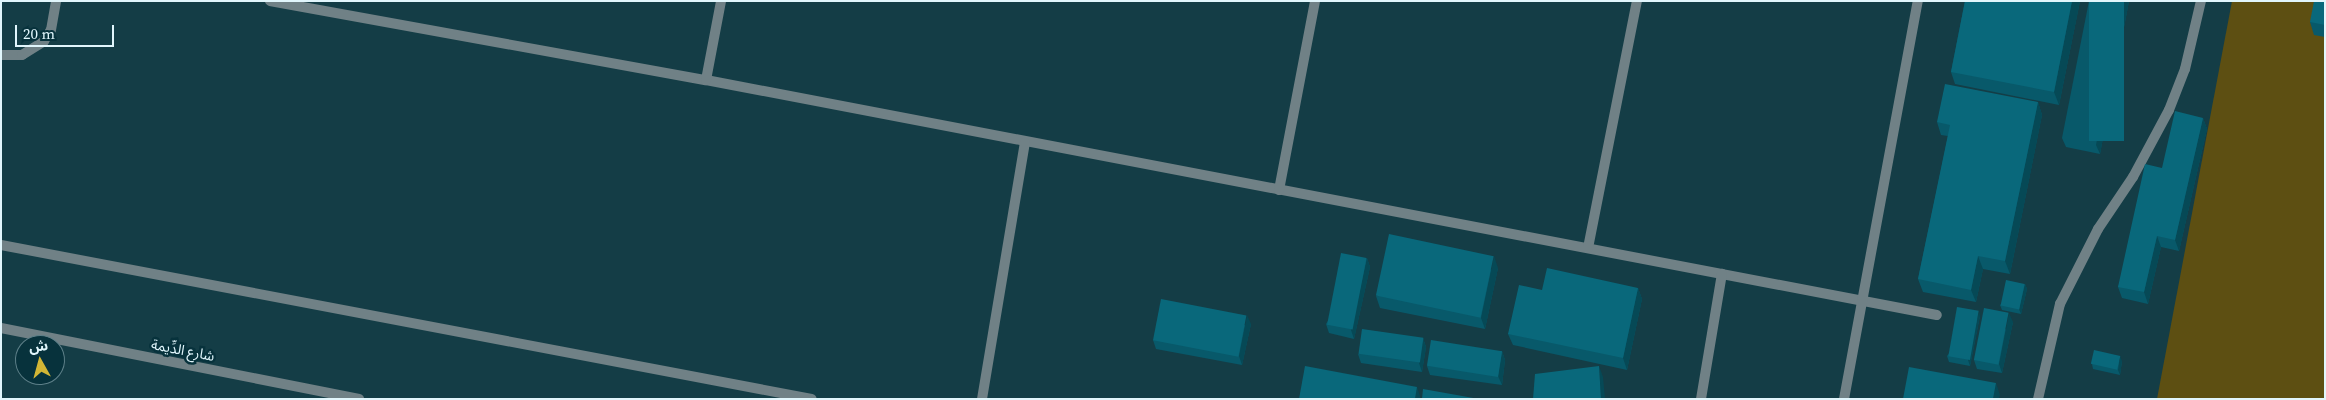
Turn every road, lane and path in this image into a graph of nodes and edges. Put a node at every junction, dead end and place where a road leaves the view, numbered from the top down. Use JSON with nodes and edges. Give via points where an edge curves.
{"nodes":[{"id":1,"x":56,"y":1,"type":"edge"},
{"id":2,"x":270,"y":1,"type":"edge"},
{"id":3,"x":721,"y":1,"type":"edge"},
{"id":4,"x":1315,"y":1,"type":"edge"},
{"id":5,"x":1637,"y":1,"type":"edge"},
{"id":6,"x":1918,"y":1,"type":"edge"},
{"id":7,"x":2201,"y":1,"type":"edge"},
{"id":8,"x":1,"y":55,"type":"edge"},
{"id":9,"x":706,"y":80,"type":"junction"},
{"id":10,"x":1025,"y":143,"type":"junction"},
{"id":11,"x":1279,"y":190,"type":"junction"},
{"id":12,"x":1,"y":245,"type":"edge"},
{"id":13,"x":1588,"y":248,"type":"junction"},
{"id":14,"x":1722,"y":274,"type":"junction"},
{"id":15,"x":1862,"y":300,"type":"junction"},
{"id":16,"x":1937,"y":315,"type":"dead end"},
{"id":17,"x":1,"y":328,"type":"edge"},
{"id":18,"x":345,"y":397,"type":"edge"},
{"id":19,"x":359,"y":399,"type":"edge"},
{"id":20,"x":812,"y":399,"type":"edge"},
{"id":21,"x":982,"y":399,"type":"edge"},
{"id":22,"x":1701,"y":399,"type":"edge"},
{"id":23,"x":1844,"y":399,"type":"edge"},
{"id":24,"x":2038,"y":399,"type":"edge"}],
"edges":[{"from":1,"to":8,"type":"street","via":[[51,30],[44,41],[22,55]]},
{"from":2,"to":9,"type":"street"},
{"from":3,"to":9,"type":"street"},
{"from":4,"to":11,"type":"street"},
{"from":5,"to":13,"type":"street"},
{"from":6,"to":15,"type":"street"},
{"from":7,"to":24,"type":"street","via":[[2186,69],[2169,110],[2133,176],[2093,237],[2060,304]]},
{"from":9,"to":10,"type":"street"},
{"from":10,"to":11,"type":"street"},
{"from":10,"to":21,"type":"street"},
{"from":11,"to":13,"type":"street"},
{"from":12,"to":20,"type":"street"},
{"from":13,"to":14,"type":"street"},
{"from":14,"to":15,"type":"street"},
{"from":14,"to":22,"type":"street"},
{"from":15,"to":16,"type":"street"},
{"from":15,"to":23,"type":"street"},
{"from":17,"to":18,"type":"street","name":"شارع الدِّيمة"},
{"from":18,"to":19,"type":"street","name":"شارع الدِّيمة"}]}
